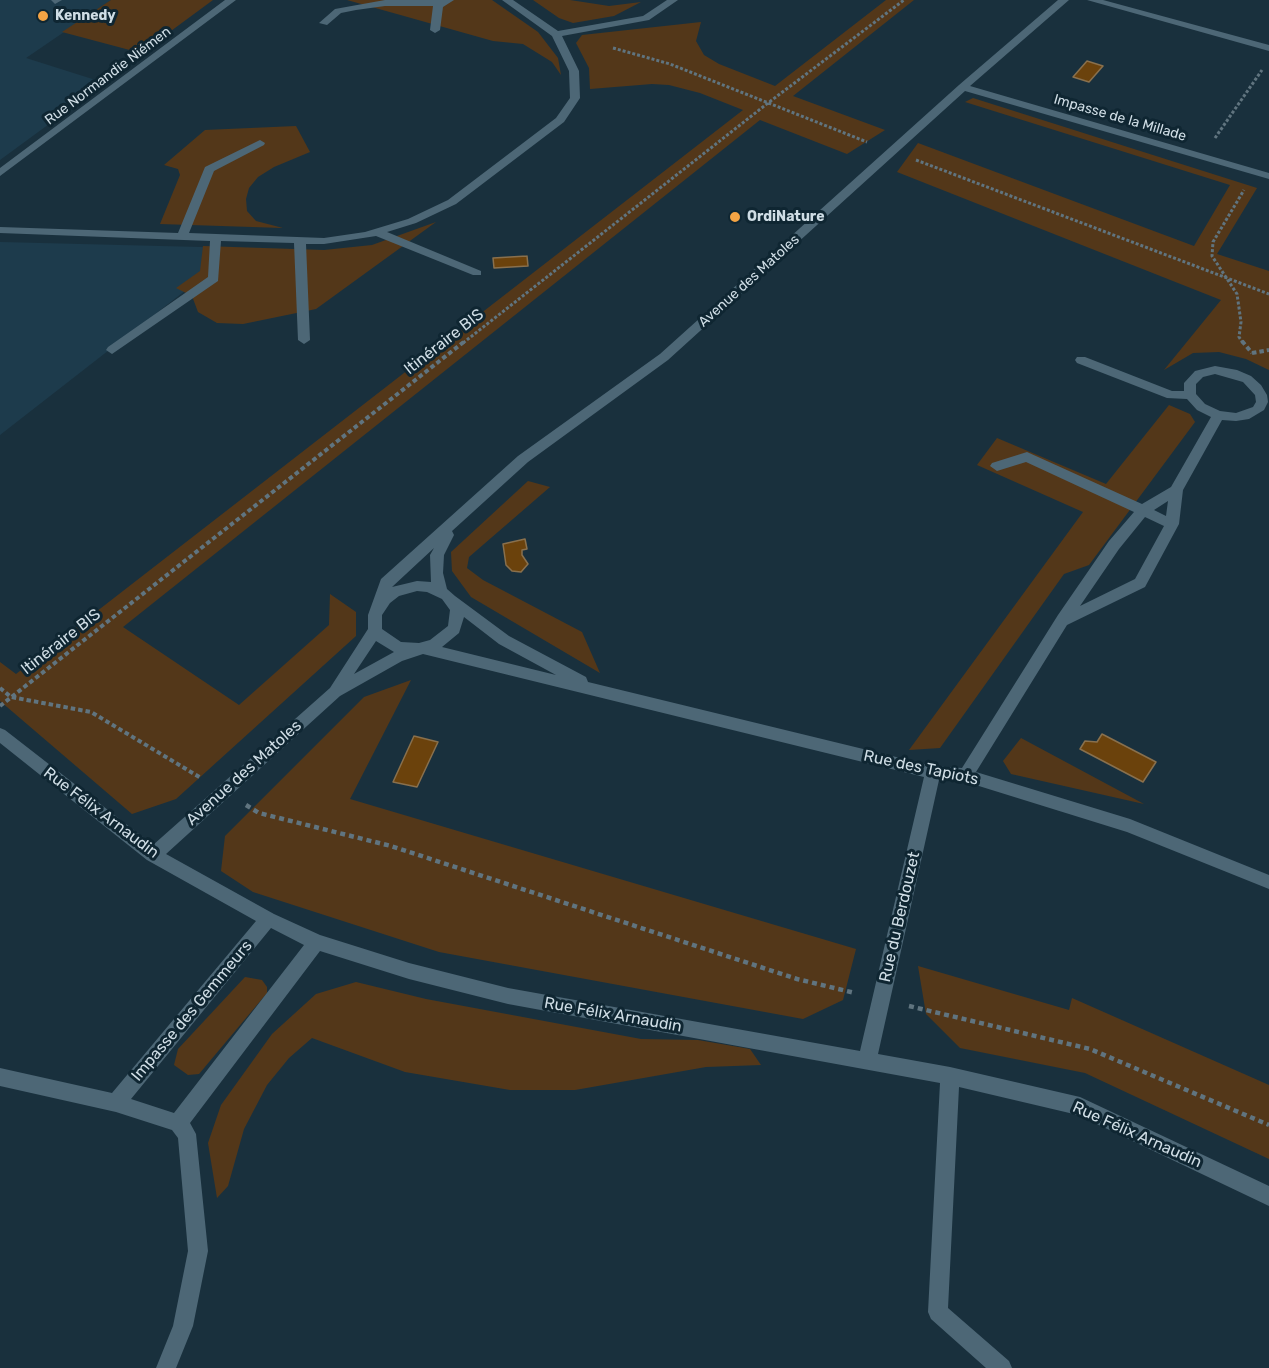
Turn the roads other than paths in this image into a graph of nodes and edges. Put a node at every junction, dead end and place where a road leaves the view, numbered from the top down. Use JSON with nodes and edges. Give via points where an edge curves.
{"nodes":[{"id":1,"x":231,"y":0,"type":"edge"},
{"id":2,"x":507,"y":0,"type":"edge"},
{"id":3,"x":673,"y":0,"type":"edge"},
{"id":4,"x":1064,"y":0,"type":"edge"},
{"id":5,"x":1092,"y":0,"type":"edge"},
{"id":6,"x":445,"y":1,"type":"edge"},
{"id":7,"x":324,"y":23,"type":"dead end"},
{"id":8,"x":435,"y":30,"type":"dead end"},
{"id":9,"x":556,"y":34,"type":"junction"},
{"id":10,"x":1269,"y":48,"type":"edge"},
{"id":11,"x":963,"y":87,"type":"junction"},
{"id":12,"x":260,"y":143,"type":"dead end"},
{"id":13,"x":0,"y":173,"type":"edge"},
{"id":14,"x":1269,"y":176,"type":"edge"},
{"id":15,"x":0,"y":230,"type":"edge"},
{"id":16,"x":377,"y":232,"type":"junction"},
{"id":17,"x":182,"y":237,"type":"junction"},
{"id":18,"x":216,"y":237,"type":"junction"},
{"id":19,"x":300,"y":241,"type":"junction"},
{"id":20,"x":477,"y":273,"type":"dead end"},
{"id":21,"x":304,"y":340,"type":"dead end"},
{"id":22,"x":112,"y":350,"type":"dead end"},
{"id":23,"x":1081,"y":360,"type":"dead end"},
{"id":24,"x":1190,"y":395,"type":"junction"},
{"id":25,"x":1218,"y":415,"type":"junction"},
{"id":26,"x":998,"y":466,"type":"dead end"},
{"id":27,"x":1176,"y":490,"type":"junction"},
{"id":28,"x":1143,"y":510,"type":"junction"},
{"id":29,"x":1172,"y":524,"type":"junction"},
{"id":30,"x":451,"y":526,"type":"junction"},
{"id":31,"x":446,"y":595,"type":"junction"},
{"id":32,"x":378,"y":607,"type":"junction"},
{"id":33,"x":1062,"y":621,"type":"junction"},
{"id":34,"x":375,"y":630,"type":"junction"},
{"id":35,"x":421,"y":649,"type":"junction"},
{"id":36,"x":600,"y":691,"type":"junction"},
{"id":37,"x":335,"y":692,"type":"junction"},
{"id":38,"x":0,"y":734,"type":"edge"},
{"id":39,"x":933,"y":773,"type":"junction"},
{"id":40,"x":966,"y":775,"type":"junction"},
{"id":41,"x":153,"y":855,"type":"junction"},
{"id":42,"x":1269,"y":882,"type":"edge"},
{"id":43,"x":268,"y":919,"type":"junction"},
{"id":44,"x":316,"y":942,"type":"junction"},
{"id":45,"x":867,"y":1061,"type":"junction"},
{"id":46,"x":950,"y":1076,"type":"junction"},
{"id":47,"x":0,"y":1077,"type":"edge"},
{"id":48,"x":116,"y":1103,"type":"junction"},
{"id":49,"x":182,"y":1129,"type":"junction"},
{"id":50,"x":1269,"y":1196,"type":"edge"},
{"id":51,"x":166,"y":1368,"type":"edge"},
{"id":52,"x":1002,"y":1368,"type":"edge"}],
"edges":[{"from":1,"to":13,"type":"street","name":"Rue Normandie Niémen"},
{"from":2,"to":9,"type":"street"},
{"from":3,"to":9,"type":"street","via":[[646,18]]},
{"from":4,"to":11,"type":"street","name":"Avenue des Matoles"},
{"from":5,"to":10,"type":"street"},
{"from":6,"to":7,"type":"street","via":[[356,7],[338,11]]},
{"from":6,"to":8,"type":"street","via":[[438,6]]},
{"from":9,"to":16,"type":"street","via":[[574,70],[575,98],[561,120],[452,202]]},
{"from":11,"to":14,"type":"street","name":"Impasse de la Millade"},
{"from":11,"to":30,"type":"street","name":"Avenue des Matoles","via":[[664,357],[523,459]]},
{"from":12,"to":17,"type":"street","via":[[209,170]]},
{"from":15,"to":17,"type":"street"},
{"from":16,"to":19,"type":"street"},
{"from":16,"to":20,"type":"street"},
{"from":17,"to":18,"type":"street"},
{"from":18,"to":19,"type":"street"},
{"from":18,"to":22,"type":"street","via":[[214,278]]},
{"from":19,"to":21,"type":"street"},
{"from":23,"to":24,"type":"street","via":[[1171,395]]},
{"from":24,"to":25,"type":"street","via":[[1200,406]]},
{"from":24,"to":25,"type":"street","via":[[1190,383],[1199,374],[1215,370],[1247,379],[1262,395],[1258,410],[1249,415]]},
{"from":25,"to":27,"type":"street"},
{"from":26,"to":28,"type":"street","via":[[1027,457]]},
{"from":27,"to":28,"type":"street"},
{"from":27,"to":29,"type":"street"},
{"from":28,"to":29,"type":"street"},
{"from":28,"to":33,"type":"street"},
{"from":29,"to":33,"type":"street","via":[[1140,583]]},
{"from":30,"to":31,"type":"street","name":"Avenue des Matoles","via":[[437,555],[436,573]]},
{"from":30,"to":32,"type":"street","name":"Avenue des Matoles","via":[[386,583]]},
{"from":31,"to":32,"type":"street","via":[[417,586],[405,588],[394,592]]},
{"from":31,"to":35,"type":"street","via":[[457,609],[454,629]]},
{"from":31,"to":36,"type":"street","name":"Rue des Tapiots","via":[[504,640]]},
{"from":32,"to":34,"type":"street"},
{"from":33,"to":40,"type":"street"},
{"from":34,"to":35,"type":"street","via":[[398,648]]},
{"from":34,"to":37,"type":"street","name":"Avenue des Matoles"},
{"from":35,"to":36,"type":"street","name":"Rue des Tapiots"},
{"from":35,"to":37,"type":"street","name":"Avenue des Matoles","via":[[397,657]]},
{"from":36,"to":39,"type":"street","name":"Rue des Tapiots"},
{"from":37,"to":41,"type":"street","name":"Avenue des Matoles"},
{"from":38,"to":41,"type":"street","name":"Rue Félix Arnaudin"},
{"from":39,"to":40,"type":"street","name":"Rue des Tapiots"},
{"from":39,"to":45,"type":"street","name":"Rue du Berdouzet"},
{"from":40,"to":42,"type":"street","name":"Rue des Tapiots","via":[[1130,826]]},
{"from":41,"to":43,"type":"street","name":"Rue Félix Arnaudin"},
{"from":43,"to":44,"type":"street","name":"Rue Félix Arnaudin"},
{"from":43,"to":48,"type":"street","name":"Impasse des Gemmeurs"},
{"from":44,"to":45,"type":"street","name":"Rue Félix Arnaudin","via":[[508,996]]},
{"from":44,"to":49,"type":"street"},
{"from":45,"to":46,"type":"street","name":"Rue Félix Arnaudin"},
{"from":46,"to":50,"type":"street","name":"Rue Félix Arnaudin","via":[[1080,1106]]},
{"from":46,"to":52,"type":"street","via":[[938,1312]]},
{"from":47,"to":48,"type":"street"},
{"from":48,"to":49,"type":"street"},
{"from":49,"to":51,"type":"street","via":[[198,1251],[183,1326]]}]}
